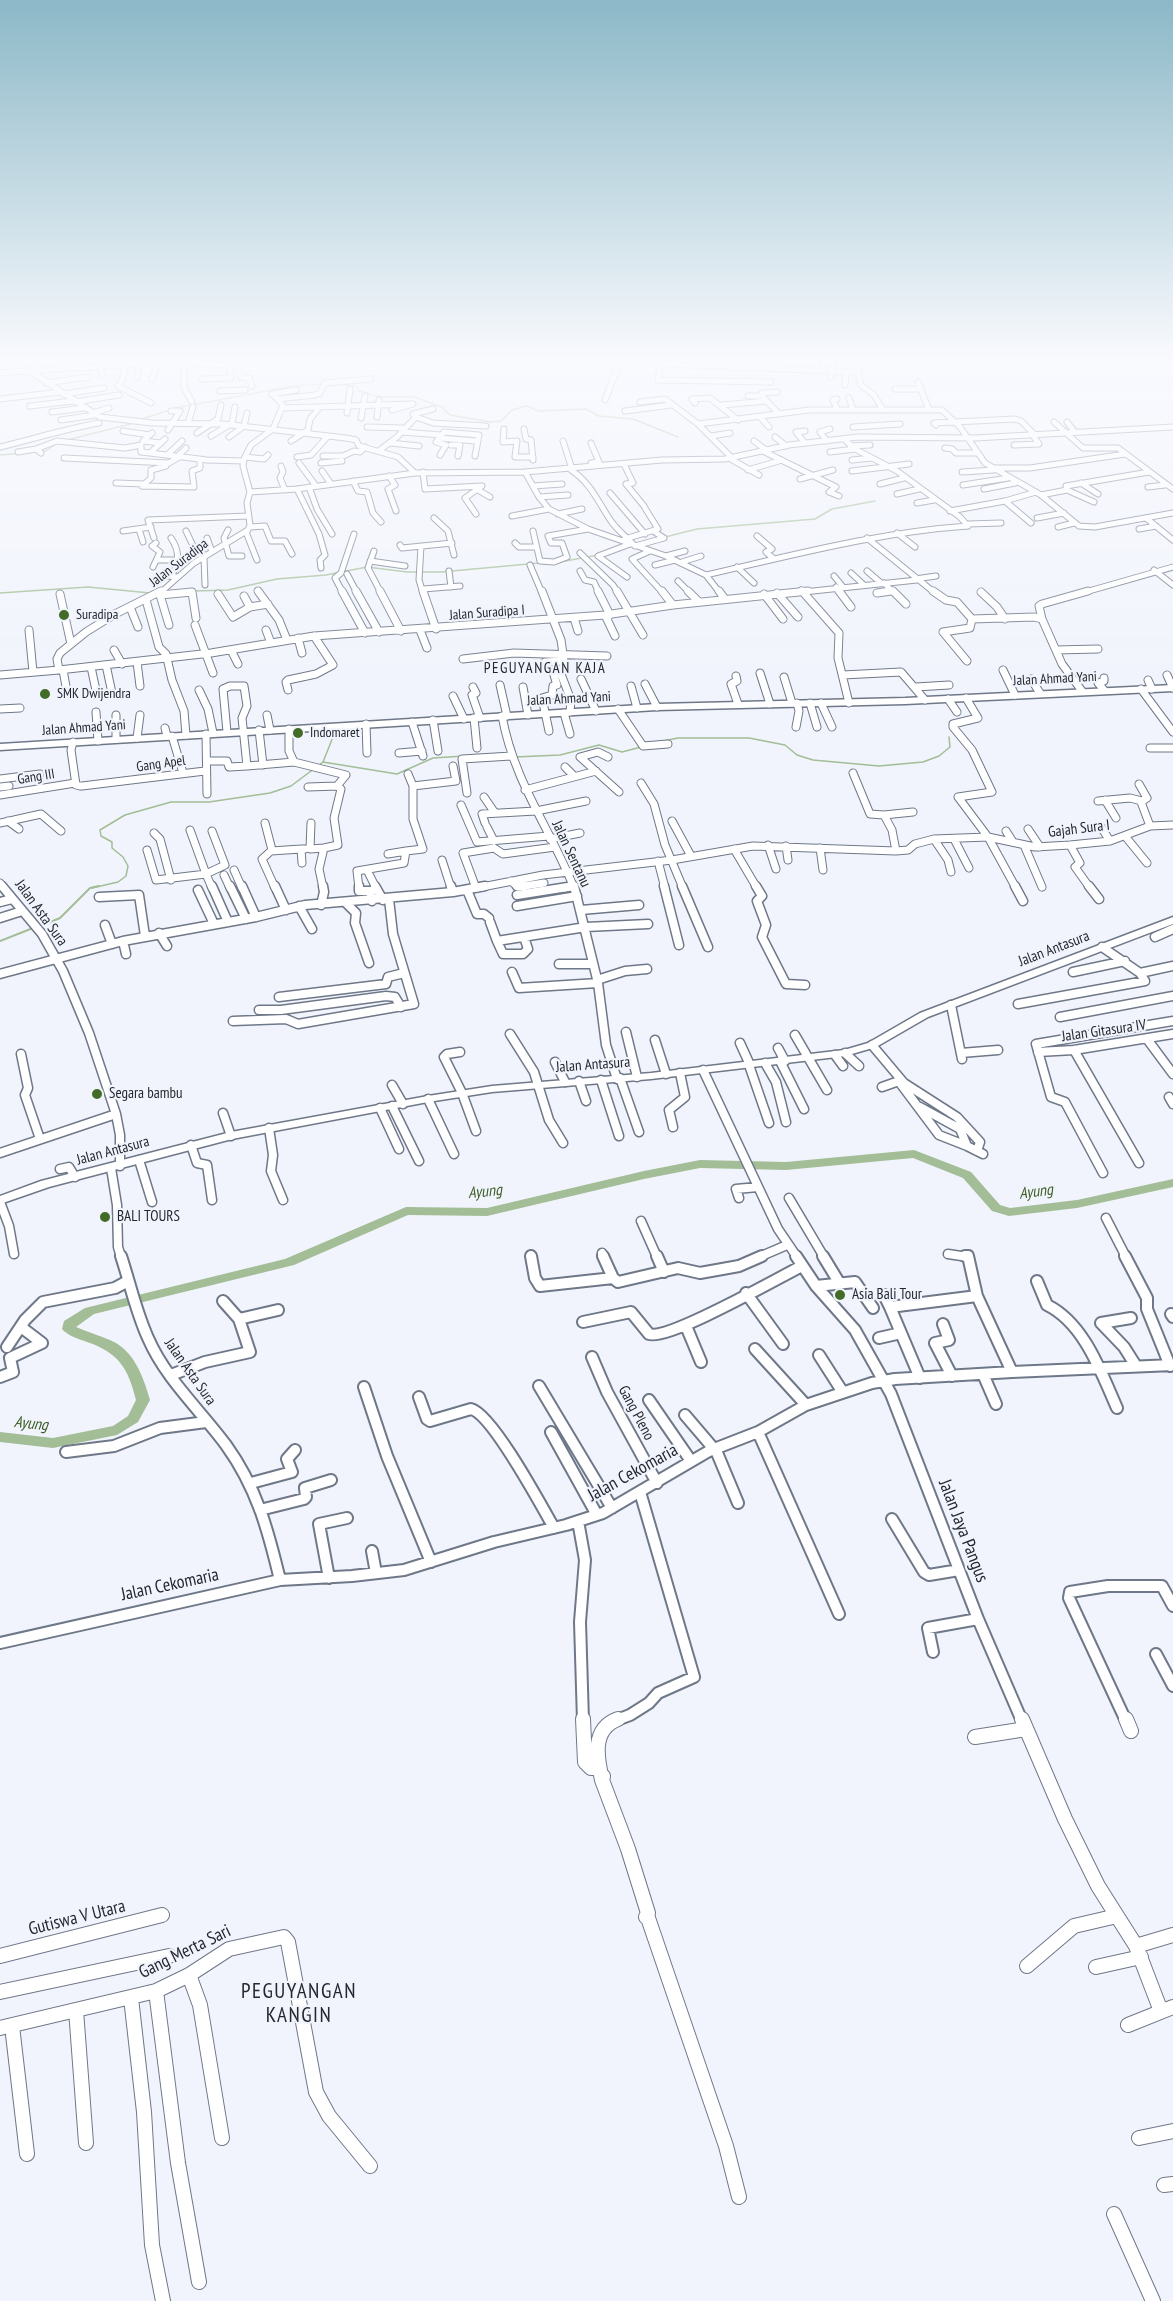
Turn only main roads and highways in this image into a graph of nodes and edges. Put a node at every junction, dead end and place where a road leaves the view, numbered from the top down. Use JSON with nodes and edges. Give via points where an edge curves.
{"nodes":[{"id":1,"x":1173,"y":688,"type":"edge"},
{"id":2,"x":0,"y":747,"type":"edge"},
{"id":3,"x":1173,"y":920,"type":"edge"},
{"id":4,"x":0,"y":1201,"type":"edge"}],
"edges":[{"from":1,"to":2,"type":"main road","name":"Jalan Ahmad Yani","via":[[1150,685],[1141,689],[948,699],[637,708],[209,734],[168,733]]},
{"from":3,"to":4,"type":"main road","name":"Jalan Antasura","via":[[915,1019],[872,1045],[840,1054],[428,1099],[191,1145],[45,1184]]}]}
